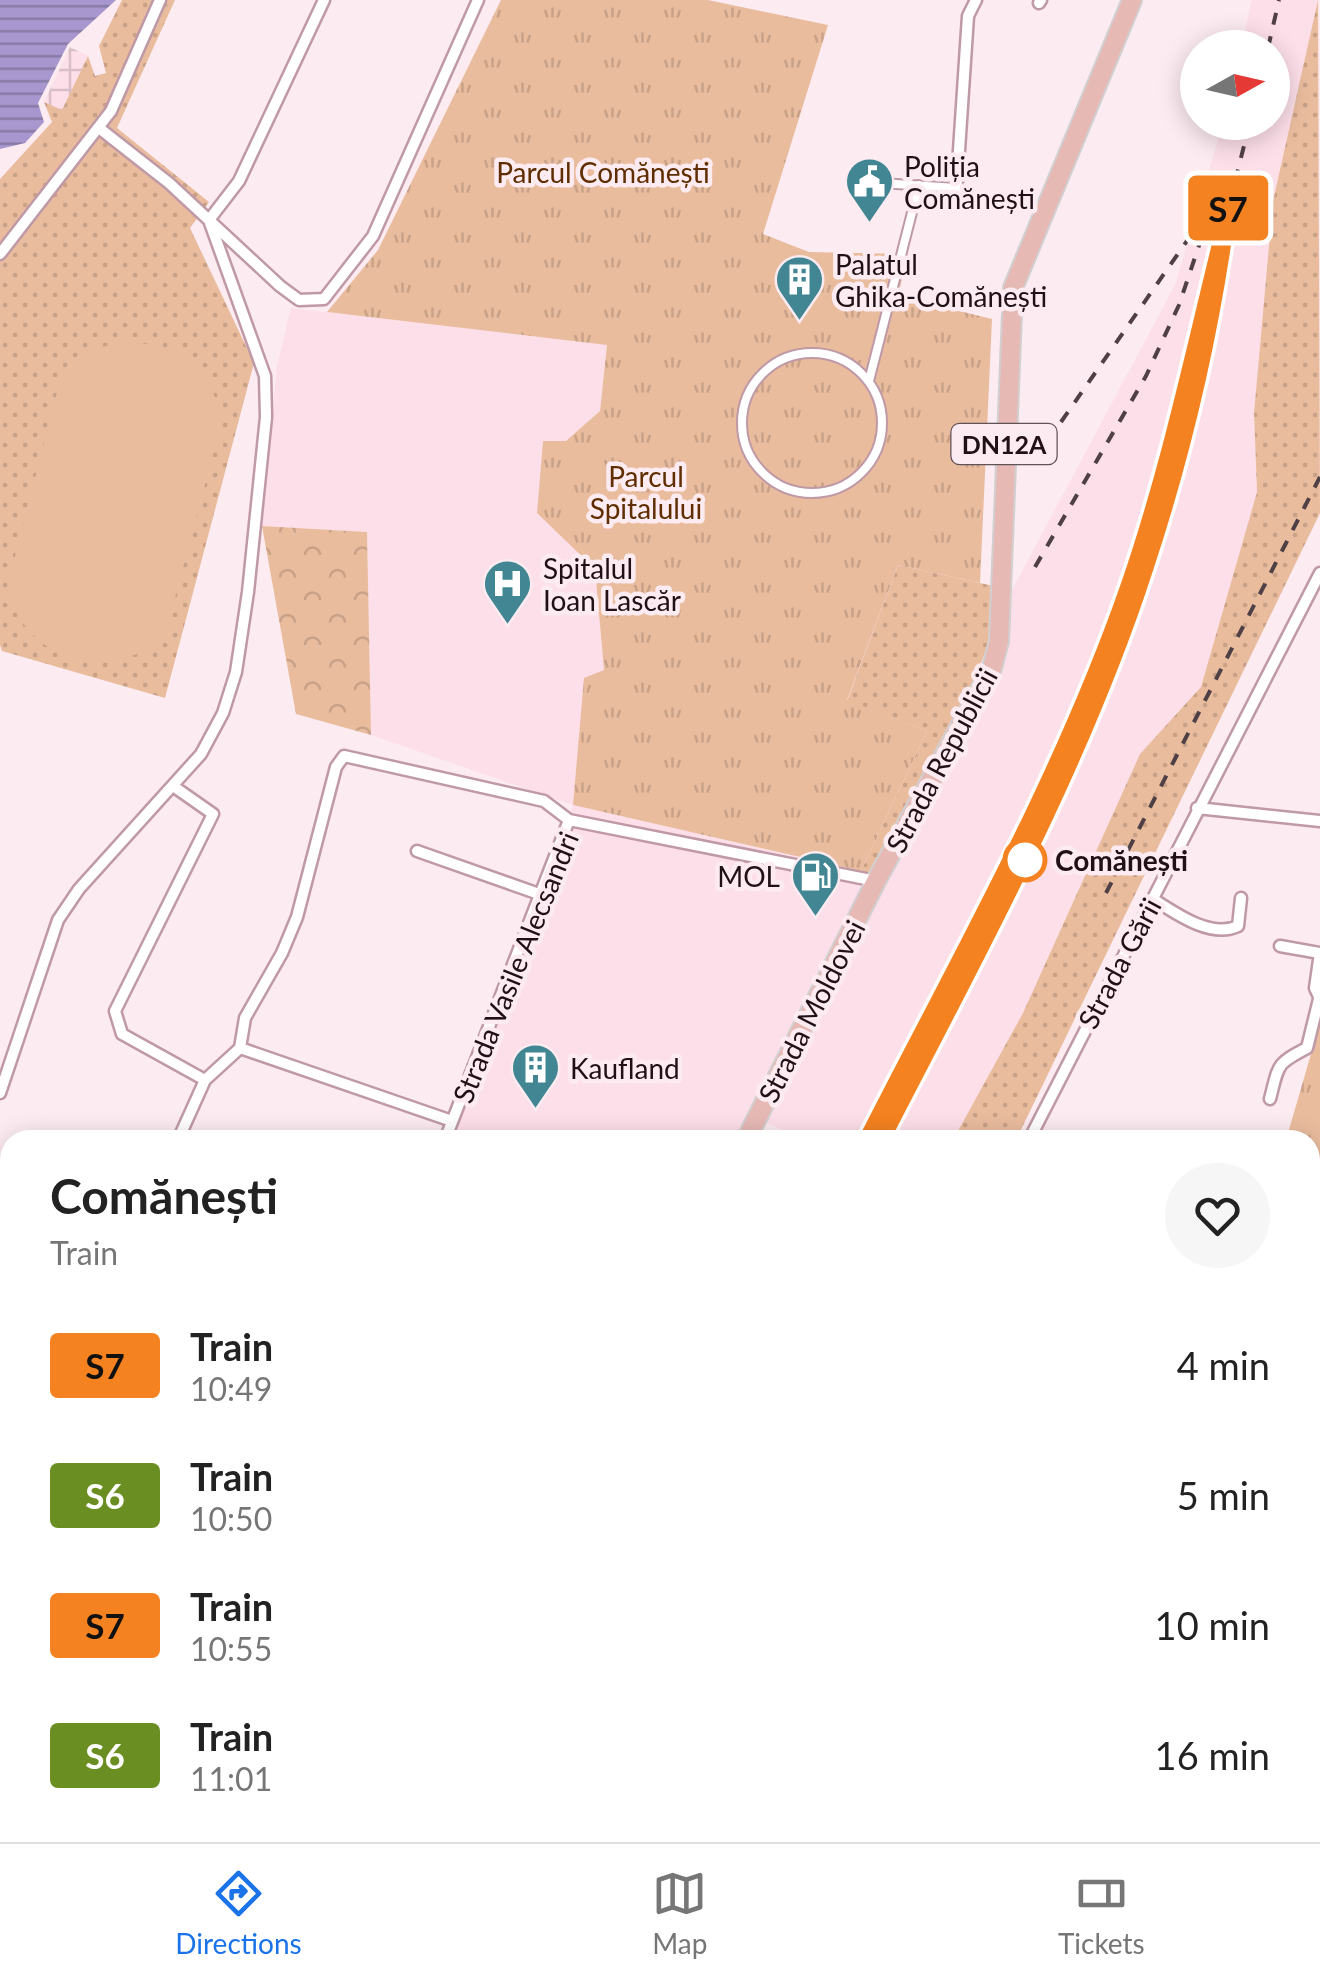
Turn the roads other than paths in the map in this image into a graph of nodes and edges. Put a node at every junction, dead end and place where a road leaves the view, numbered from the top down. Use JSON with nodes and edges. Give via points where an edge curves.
{"nodes":[{"id":1,"x":160,"y":0,"type":"edge"},
{"id":2,"x":324,"y":0,"type":"edge"},
{"id":3,"x":478,"y":0,"type":"edge"},
{"id":4,"x":976,"y":0,"type":"edge"},
{"id":5,"x":1132,"y":0,"type":"edge"},
{"id":6,"x":100,"y":128,"type":"junction"},
{"id":7,"x":851,"y":181,"type":"dead end"},
{"id":8,"x":919,"y":186,"type":"junction"},
{"id":9,"x":956,"y":192,"type":"joint"},
{"id":10,"x":209,"y":220,"type":"junction"},
{"id":11,"x":0,"y":254,"type":"edge"},
{"id":12,"x":869,"y":381,"type":"junction"},
{"id":13,"x":1320,"y":573,"type":"edge"},
{"id":14,"x":173,"y":786,"type":"junction"},
{"id":15,"x":1198,"y":808,"type":"junction"},
{"id":16,"x":569,"y":820,"type":"junction"},
{"id":17,"x":1320,"y":821,"type":"edge"},
{"id":18,"x":417,"y":850,"type":"dead end"},
{"id":19,"x":876,"y":881,"type":"junction"},
{"id":20,"x":539,"y":894,"type":"junction"},
{"id":21,"x":1241,"y":898,"type":"dead end"},
{"id":22,"x":1152,"y":900,"type":"junction"},
{"id":23,"x":1280,"y":946,"type":"dead end"},
{"id":24,"x":1320,"y":952,"type":"edge"},
{"id":25,"x":1319,"y":999,"type":"edge"},
{"id":26,"x":240,"y":1048,"type":"junction"},
{"id":27,"x":204,"y":1080,"type":"junction"},
{"id":28,"x":0,"y":1093,"type":"edge"},
{"id":29,"x":1270,"y":1099,"type":"dead end"},
{"id":30,"x":452,"y":1121,"type":"junction"},
{"id":31,"x":182,"y":1130,"type":"edge"},
{"id":32,"x":449,"y":1130,"type":"edge"},
{"id":33,"x":751,"y":1130,"type":"edge"},
{"id":34,"x":1034,"y":1130,"type":"edge"}],
"edges":[{"from":1,"to":6,"type":"street"},
{"from":2,"to":10,"type":"street","via":[[239,182]]},
{"from":3,"to":10,"type":"street","via":[[374,236],[324,299],[298,300]]},
{"from":4,"to":9,"type":"street","via":[[968,16]]},
{"from":5,"to":19,"type":"main road","name":"Strada Republicii","number":"DN12A","via":[[1013,288],[997,652]]},
{"from":6,"to":10,"type":"street"},
{"from":6,"to":11,"type":"street"},
{"from":7,"to":8,"type":"street"},
{"from":8,"to":9,"type":"street"},
{"from":8,"to":12,"type":"street"},
{"from":10,"to":14,"type":"street","via":[[262,360],[266,418],[236,672],[201,754]]},
{"from":12,"to":12,"type":"street","via":[[883,427],[864,471],[823,493],[779,486],[761,472],[748,453],[742,408],[765,369],[796,354],[830,354]]},
{"from":13,"to":15,"type":"street","name":"Strada Gării"},
{"from":14,"to":27,"type":"street","via":[[213,814],[114,1011],[122,1034]]},
{"from":14,"to":28,"type":"street","via":[[58,920]]},
{"from":15,"to":17,"type":"street"},
{"from":15,"to":22,"type":"street","name":"Strada Gării"},
{"from":16,"to":19,"type":"street","name":"Strada Vasile Alecsandri"},
{"from":16,"to":20,"type":"street","name":"Strada Vasile Alecsandri"},
{"from":16,"to":26,"type":"street","via":[[544,800],[344,756],[296,918],[245,1018]]},
{"from":18,"to":20,"type":"street"},
{"from":19,"to":33,"type":"main road","name":"Strada Moldovei","number":"DN12A"},
{"from":20,"to":30,"type":"street","name":"Strada Vasile Alecsandri"},
{"from":21,"to":22,"type":"street","via":[[1238,926],[1230,930],[1213,930]]},
{"from":22,"to":34,"type":"street","name":"Strada Gării"},
{"from":23,"to":24,"type":"street"},
{"from":24,"to":25,"type":"street"},
{"from":25,"to":29,"type":"street","via":[[1307,1048],[1279,1065]]},
{"from":26,"to":27,"type":"street"},
{"from":26,"to":30,"type":"street","name":"Strada Vasile Alecsandri"},
{"from":27,"to":31,"type":"street"},
{"from":30,"to":32,"type":"street","name":"Strada Vasile Alecsandri"}]}
